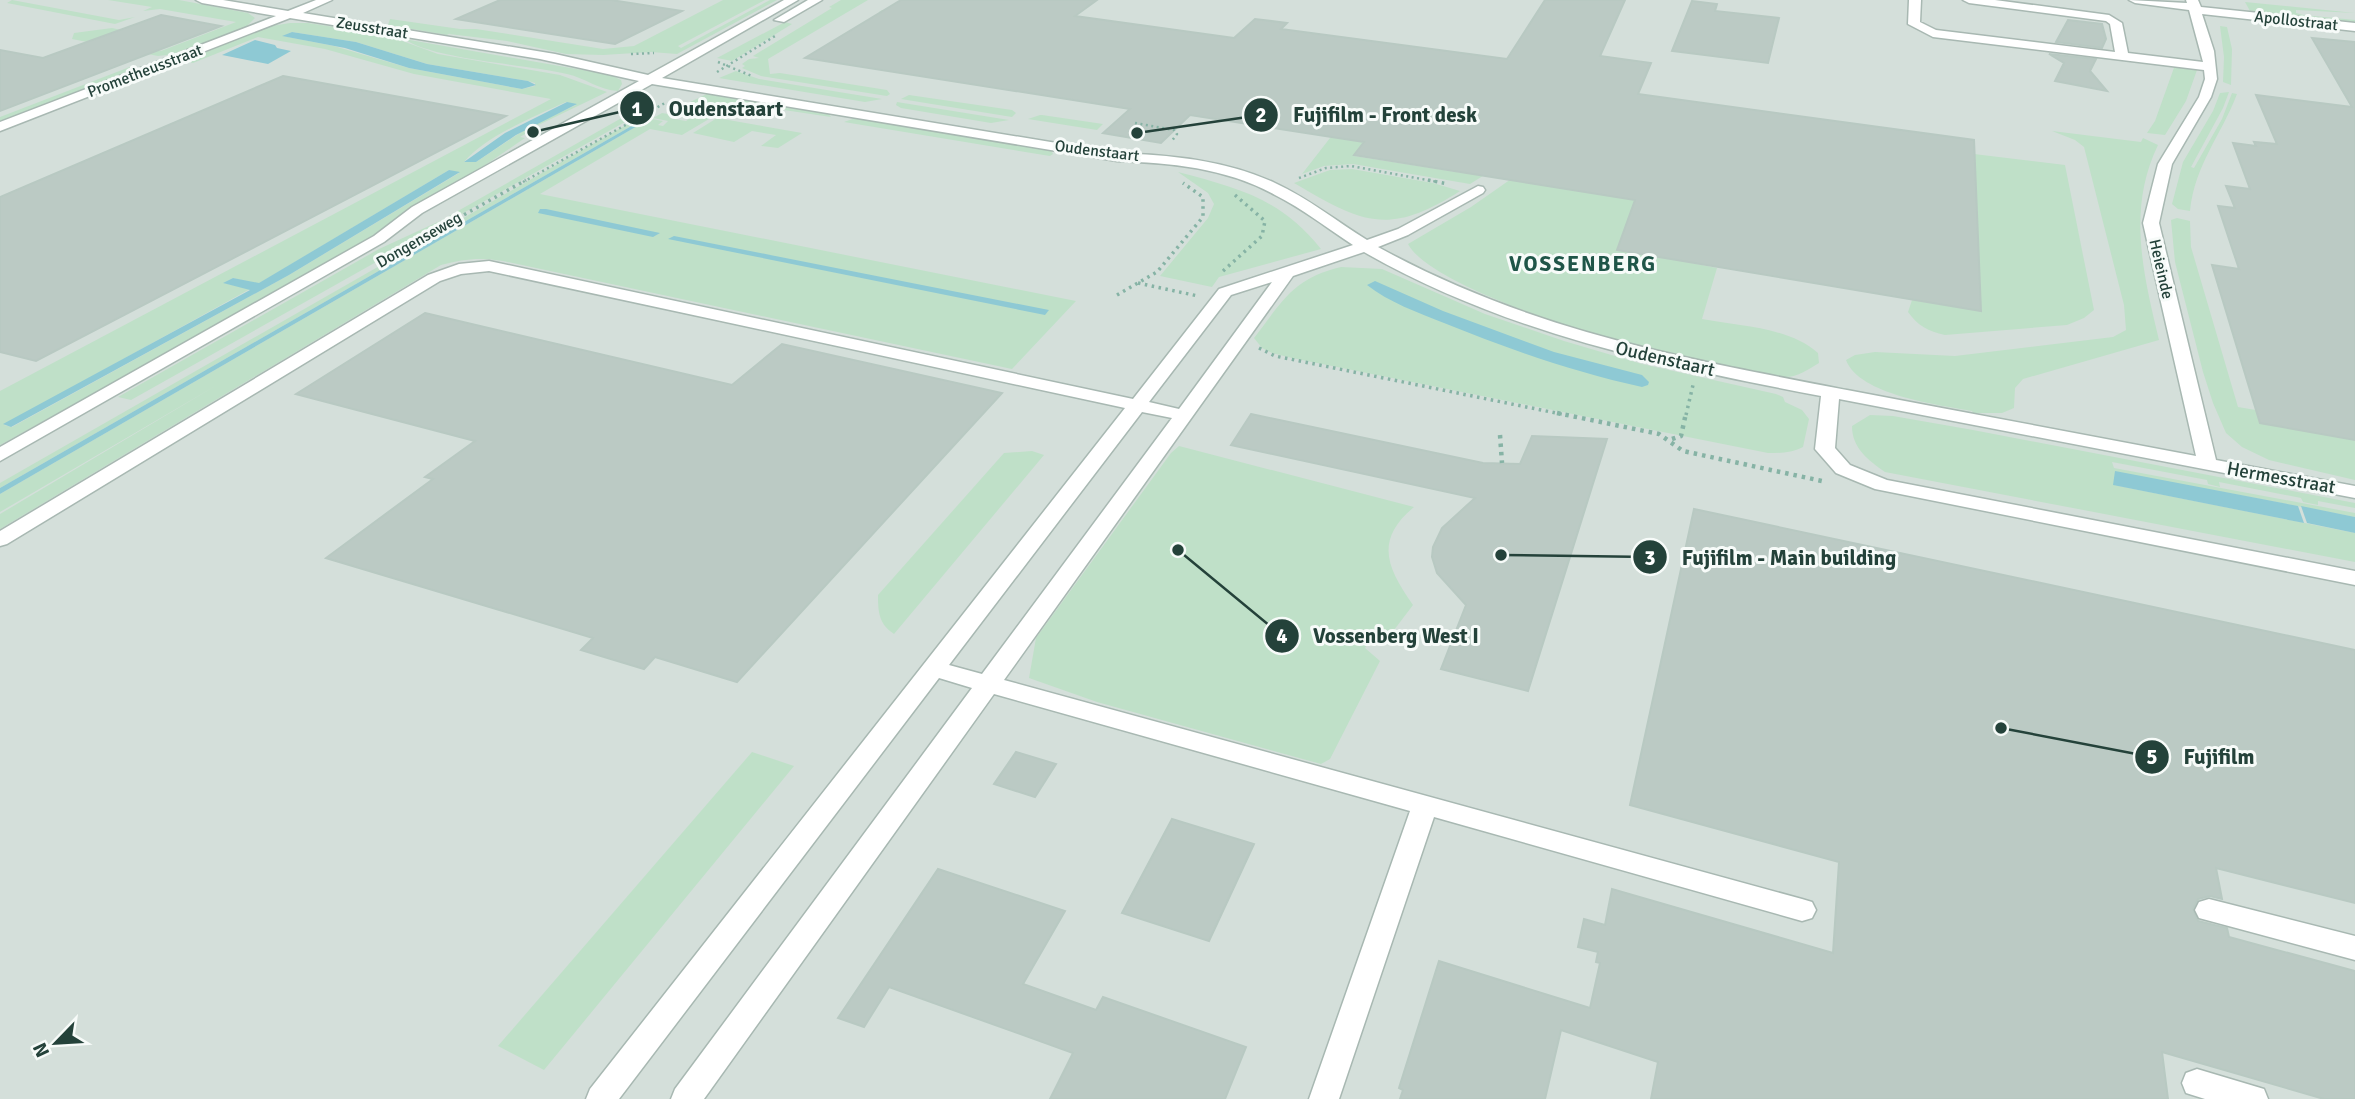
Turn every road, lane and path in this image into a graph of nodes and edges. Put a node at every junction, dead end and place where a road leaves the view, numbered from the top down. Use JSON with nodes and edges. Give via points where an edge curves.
{"nodes":[{"id":1,"x":202,"y":0,"type":"edge"},
{"id":2,"x":326,"y":0,"type":"edge"},
{"id":3,"x":792,"y":0,"type":"edge"},
{"id":4,"x":816,"y":0,"type":"edge"},
{"id":5,"x":1915,"y":0,"type":"edge"},
{"id":6,"x":1969,"y":0,"type":"edge"},
{"id":7,"x":2135,"y":0,"type":"edge"},
{"id":8,"x":2194,"y":5,"type":"edge"},
{"id":9,"x":289,"y":14,"type":"junction"},
{"id":10,"x":2355,"y":27,"type":"edge"},
{"id":11,"x":777,"y":34,"type":"dead end"},
{"id":12,"x":2122,"y":55,"type":"junction"},
{"id":13,"x":542,"y":56,"type":"junction"},
{"id":14,"x":2210,"y":67,"type":"junction"},
{"id":15,"x":683,"y":75,"type":"junction"},
{"id":16,"x":665,"y":77,"type":"junction"},
{"id":17,"x":706,"y":78,"type":"junction"},
{"id":18,"x":647,"y":80,"type":"junction"},
{"id":19,"x":691,"y":87,"type":"junction"},
{"id":20,"x":0,"y":127,"type":"edge"},
{"id":21,"x":1076,"y":145,"type":"junction"},
{"id":22,"x":1294,"y":179,"type":"dead end"},
{"id":23,"x":1174,"y":181,"type":"dead end"},
{"id":24,"x":1478,"y":190,"type":"joint"},
{"id":25,"x":1233,"y":194,"type":"dead end"},
{"id":26,"x":379,"y":239,"type":"junction"},
{"id":27,"x":1366,"y":246,"type":"junction"},
{"id":28,"x":397,"y":253,"type":"dead end"},
{"id":29,"x":1289,"y":272,"type":"junction"},
{"id":30,"x":1216,"y":278,"type":"dead end"},
{"id":31,"x":1137,"y":283,"type":"junction"},
{"id":32,"x":1117,"y":295,"type":"dead end"},
{"id":33,"x":1203,"y":297,"type":"dead end"},
{"id":34,"x":1255,"y":344,"type":"dead end"},
{"id":35,"x":1695,"y":376,"type":"dead end"},
{"id":36,"x":1830,"y":394,"type":"junction"},
{"id":37,"x":1138,"y":405,"type":"junction"},
{"id":38,"x":1182,"y":415,"type":"junction"},
{"id":39,"x":1500,"y":435,"type":"dead end"},
{"id":40,"x":1671,"y":440,"type":"junction"},
{"id":41,"x":0,"y":455,"type":"edge"},
{"id":42,"x":1502,"y":463,"type":"dead end"},
{"id":43,"x":2207,"y":465,"type":"junction"},
{"id":44,"x":1832,"y":484,"type":"dead end"},
{"id":45,"x":2355,"y":492,"type":"edge"},
{"id":46,"x":0,"y":540,"type":"edge"},
{"id":47,"x":2355,"y":578,"type":"edge"},
{"id":48,"x":934,"y":669,"type":"junction"},
{"id":49,"x":987,"y":684,"type":"junction"},
{"id":50,"x":1425,"y":805,"type":"junction"},
{"id":51,"x":1802,"y":910,"type":"dead end"},
{"id":52,"x":2209,"y":910,"type":"dead end"},
{"id":53,"x":2355,"y":948,"type":"edge"},
{"id":54,"x":2197,"y":1083,"type":"dead end"},
{"id":55,"x":601,"y":1099,"type":"edge"},
{"id":56,"x":686,"y":1099,"type":"edge"},
{"id":57,"x":1324,"y":1099,"type":"edge"},
{"id":58,"x":2253,"y":1099,"type":"edge"}],
"edges":[{"from":1,"to":9,"type":"street","name":"Zeusstraat"},
{"from":2,"to":9,"type":"street","name":"Prometheusstraat"},
{"from":3,"to":16,"type":"street","name":"Dongenseweg"},
{"from":4,"to":15,"type":"street","name":"Dongenseweg"},
{"from":5,"to":12,"type":"street","via":[[1914,24],[1933,33]]},
{"from":6,"to":12,"type":"street","via":[[2109,18],[2116,23]]},
{"from":7,"to":8,"type":"street","name":"Apollostraat"},
{"from":8,"to":10,"type":"street","name":"Apollostraat"},
{"from":8,"to":14,"type":"street","name":"Heieinde"},
{"from":9,"to":13,"type":"street","name":"Zeusstraat"},
{"from":9,"to":20,"type":"street","name":"Prometheusstraat"},
{"from":11,"to":17,"type":"path"},
{"from":12,"to":14,"type":"street"},
{"from":13,"to":16,"type":"street","name":"Zeusstraat"},
{"from":13,"to":18,"type":"street","name":"Zeusstraat"},
{"from":14,"to":43,"type":"street","name":"Heieinde","via":[[2205,97],[2165,164],[2151,223]]},
{"from":15,"to":16,"type":"street","name":"Dongenseweg"},
{"from":15,"to":17,"type":"street","name":"Oudenstaart"},
{"from":16,"to":18,"type":"street","name":"Zeusstraat"},
{"from":16,"to":19,"type":"street","name":"Oudenstaart"},
{"from":16,"to":26,"type":"street","name":"Dongenseweg","via":[[426,219]]},
{"from":17,"to":21,"type":"street","name":"Oudenstaart"},
{"from":18,"to":26,"type":"street","name":"Dongenseweg","via":[[417,210]]},
{"from":19,"to":21,"type":"street","name":"Oudenstaart"},
{"from":19,"to":28,"type":"path","name":"Dongenseweg"},
{"from":21,"to":27,"type":"street","name":"Oudenstaart","via":[[1116,157],[1217,169],[1265,184],[1308,206]]},
{"from":22,"to":24,"type":"path","via":[[1351,166]]},
{"from":23,"to":31,"type":"path","via":[[1203,197],[1203,217],[1157,272]]},
{"from":24,"to":27,"type":"street","via":[[1404,232]]},
{"from":25,"to":30,"type":"path","via":[[1265,221],[1262,236]]},
{"from":26,"to":41,"type":"street","name":"Dongenseweg"},
{"from":27,"to":29,"type":"street"},
{"from":27,"to":36,"type":"street","name":"Oudenstaart","via":[[1434,283],[1577,337]]},
{"from":29,"to":37,"type":"street","via":[[1225,292]]},
{"from":29,"to":38,"type":"street"},
{"from":31,"to":32,"type":"path"},
{"from":31,"to":33,"type":"path"},
{"from":34,"to":40,"type":"path","via":[[1275,356]]},
{"from":35,"to":40,"type":"path","via":[[1681,436]]},
{"from":36,"to":43,"type":"street","name":"Oudenstaart"},
{"from":36,"to":47,"type":"street","via":[[1825,449],[1843,469],[1882,485]]},
{"from":37,"to":38,"type":"street"},
{"from":37,"to":46,"type":"street","via":[[489,266],[459,269],[434,278]]},
{"from":37,"to":48,"type":"street"},
{"from":38,"to":49,"type":"street"},
{"from":39,"to":42,"type":"path"},
{"from":40,"to":44,"type":"path","via":[[1683,451]]},
{"from":43,"to":45,"type":"street","name":"Hermesstraat"},
{"from":48,"to":49,"type":"street"},
{"from":48,"to":55,"type":"street"},
{"from":49,"to":50,"type":"street"},
{"from":49,"to":56,"type":"street"},
{"from":50,"to":51,"type":"street"},
{"from":50,"to":57,"type":"street"},
{"from":52,"to":53,"type":"street"},
{"from":54,"to":58,"type":"street"}]}
